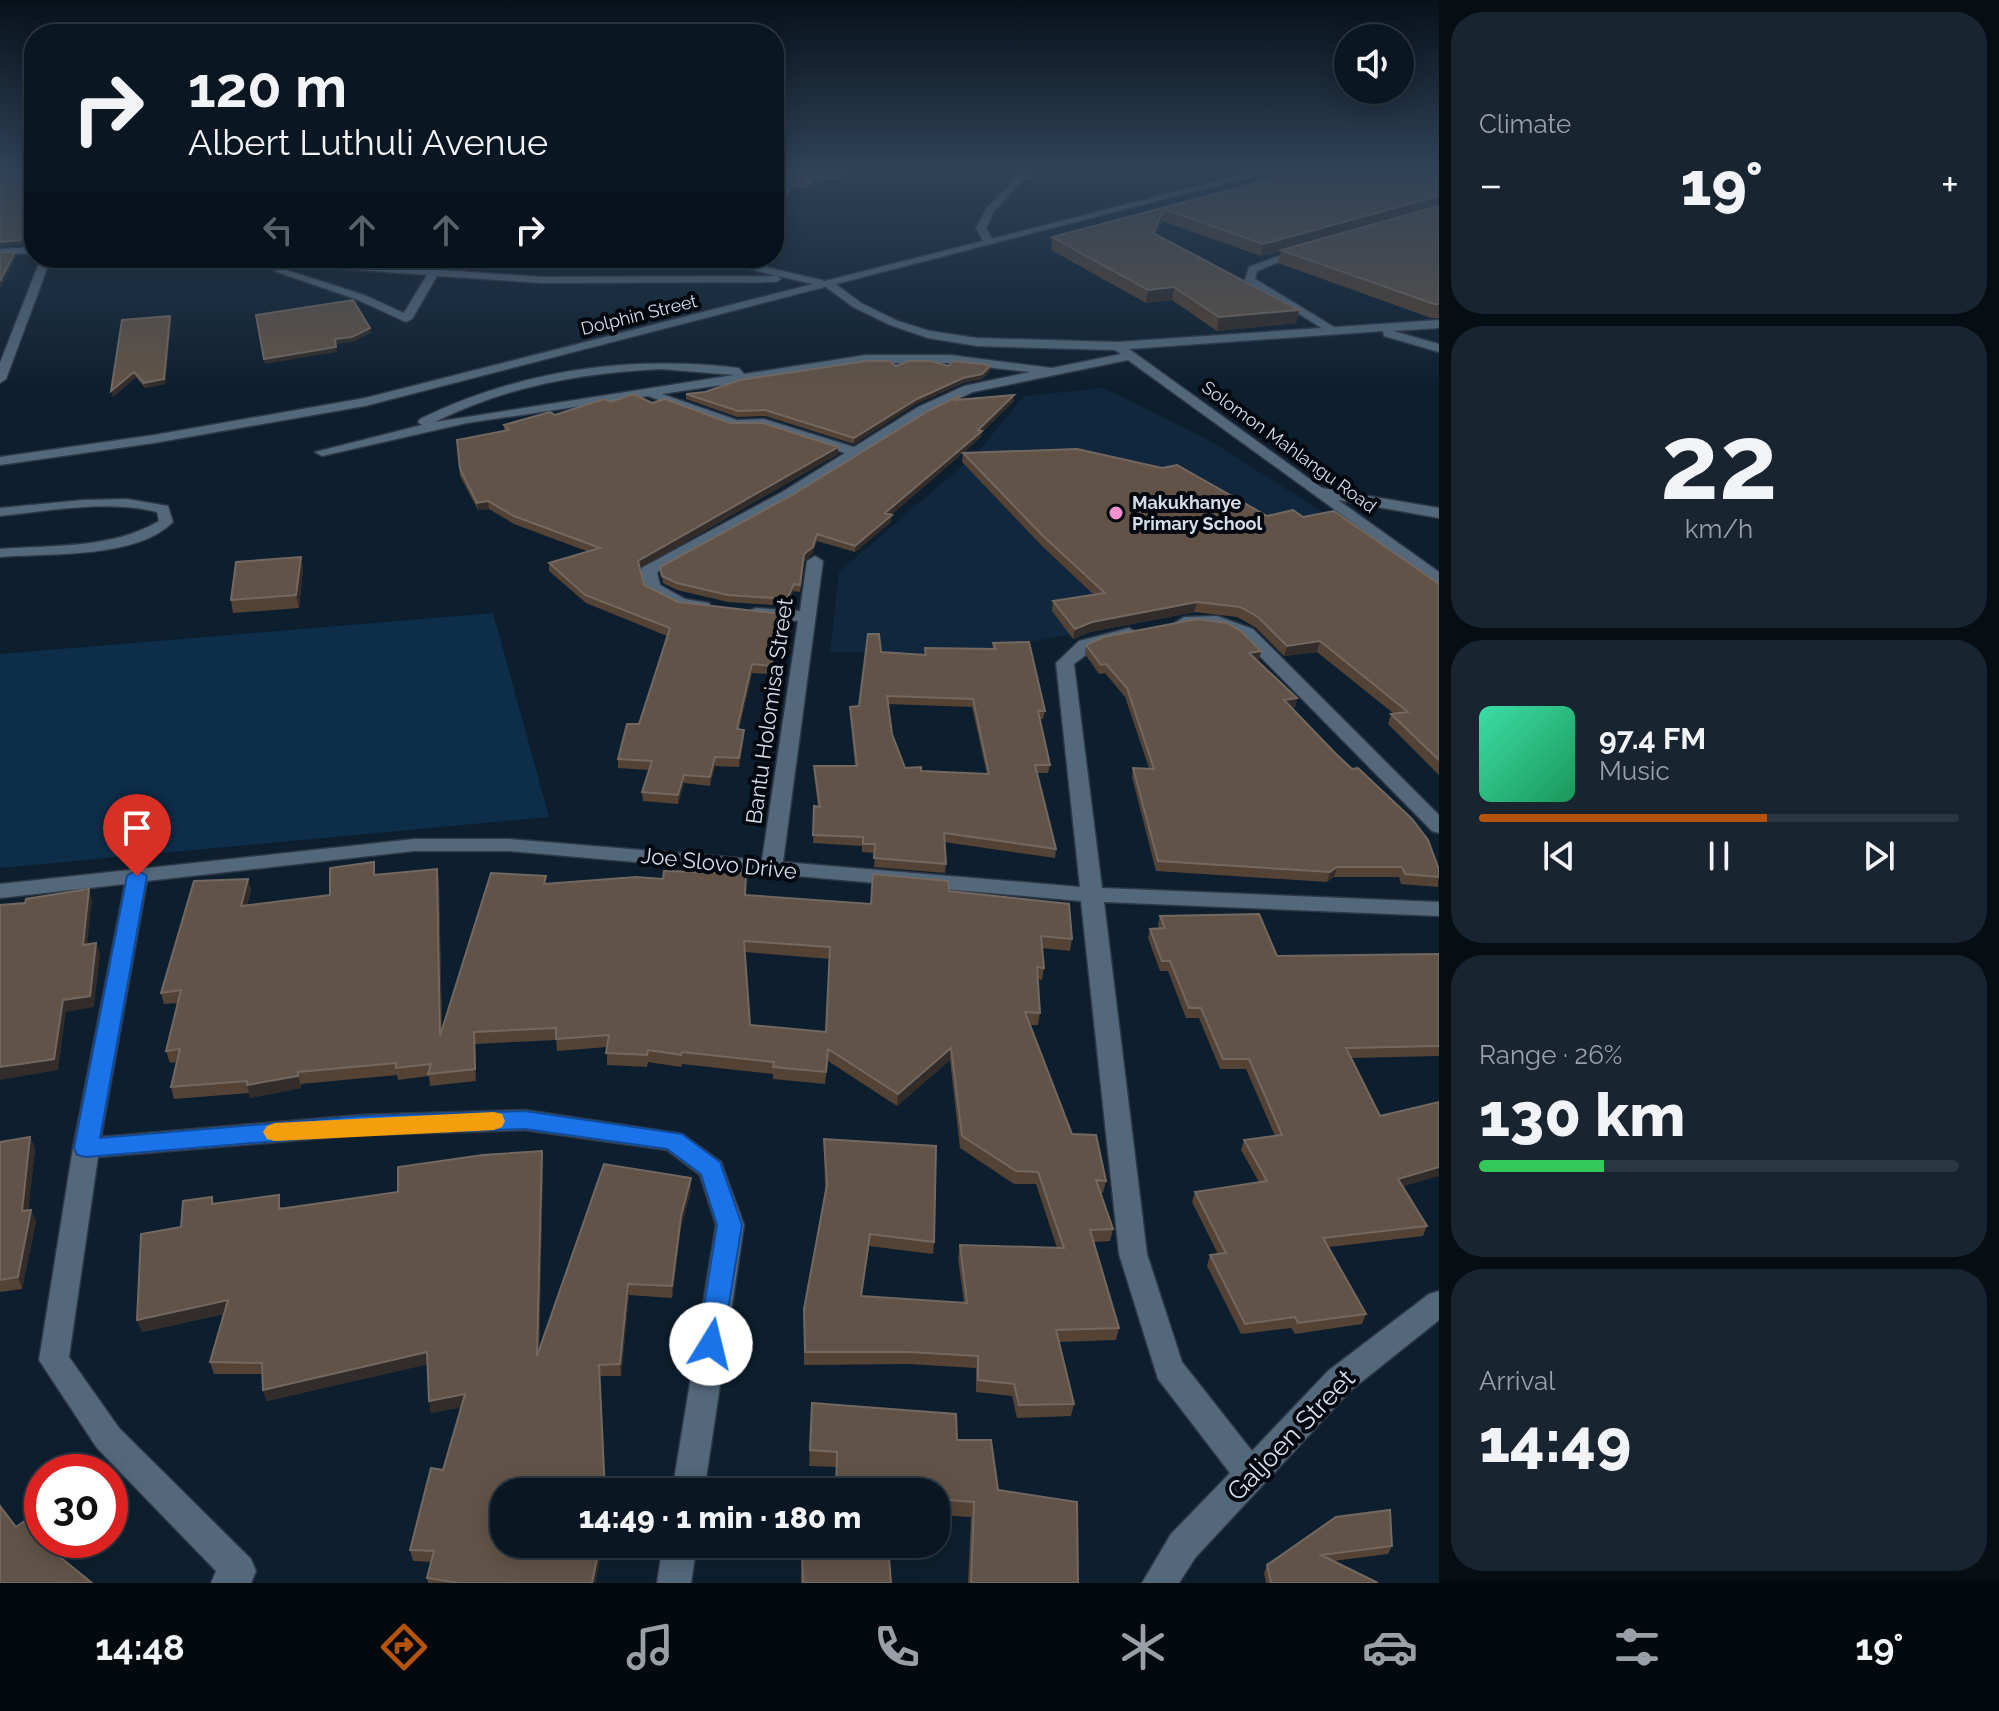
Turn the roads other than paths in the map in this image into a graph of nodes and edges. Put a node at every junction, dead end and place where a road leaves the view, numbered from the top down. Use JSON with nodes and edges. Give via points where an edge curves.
{"nodes":[{"id":1,"x":993,"y":242,"type":"edge"},
{"id":2,"x":989,"y":243,"type":"joint"},
{"id":3,"x":1310,"y":248,"type":"edge"},
{"id":4,"x":24,"y":251,"type":"edge"},
{"id":5,"x":0,"y":252,"type":"edge"},
{"id":6,"x":42,"y":268,"type":"edge"},
{"id":7,"x":271,"y":268,"type":"edge"},
{"id":8,"x":342,"y":268,"type":"edge"},
{"id":9,"x":761,"y":268,"type":"edge"},
{"id":10,"x":432,"y":275,"type":"junction"},
{"id":11,"x":804,"y":277,"type":"junction"},
{"id":12,"x":830,"y":285,"type":"junction"},
{"id":13,"x":1439,"y":324,"type":"edge"},
{"id":14,"x":1377,"y":329,"type":"junction"},
{"id":15,"x":1335,"y":332,"type":"junction"},
{"id":16,"x":1439,"y":348,"type":"edge"},
{"id":17,"x":1123,"y":351,"type":"junction"},
{"id":18,"x":5,"y":352,"type":"edge"},
{"id":19,"x":1049,"y":371,"type":"junction"},
{"id":20,"x":759,"y":376,"type":"junction"},
{"id":21,"x":0,"y":379,"type":"edge"},
{"id":22,"x":650,"y":394,"type":"junction"},
{"id":23,"x":404,"y":433,"type":"junction"},
{"id":24,"x":322,"y":452,"type":"dead end"},
{"id":25,"x":856,"y":452,"type":"junction"},
{"id":26,"x":0,"y":461,"type":"edge"},
{"id":27,"x":1316,"y":491,"type":"junction"},
{"id":28,"x":0,"y":512,"type":"edge"},
{"id":29,"x":1439,"y":513,"type":"edge"},
{"id":30,"x":0,"y":553,"type":"edge"},
{"id":31,"x":815,"y":561,"type":"dead end"},
{"id":32,"x":1439,"y":580,"type":"edge"},
{"id":33,"x":717,"y":609,"type":"edge"},
{"id":34,"x":745,"y":612,"type":"edge"},
{"id":35,"x":807,"y":616,"type":"junction"},
{"id":36,"x":1439,"y":827,"type":"edge"},
{"id":37,"x":771,"y":868,"type":"junction"},
{"id":38,"x":137,"y":876,"type":"junction"},
{"id":39,"x":0,"y":891,"type":"edge"},
{"id":40,"x":1092,"y":895,"type":"junction"},
{"id":41,"x":1439,"y":909,"type":"edge"},
{"id":42,"x":86,"y":1148,"type":"junction"},
{"id":43,"x":1439,"y":1303,"type":"edge"},
{"id":44,"x":1251,"y":1475,"type":"junction"},
{"id":45,"x":690,"y":1478,"type":"edge"},
{"id":46,"x":678,"y":1558,"type":"edge"},
{"id":47,"x":241,"y":1579,"type":"edge"},
{"id":48,"x":674,"y":1583,"type":"edge"},
{"id":49,"x":1159,"y":1583,"type":"edge"}],
"edges":[{"from":1,"to":2,"type":"street","name":"Dolphin Street"},
{"from":2,"to":12,"type":"street","name":"Dolphin Street"},
{"from":3,"to":15,"type":"lane","via":[[1267,260],[1252,269],[1250,280]]},
{"from":4,"to":5,"type":"street"},
{"from":6,"to":18,"type":"street"},
{"from":7,"to":10,"type":"street","via":[[360,297],[406,319]]},
{"from":8,"to":10,"type":"street"},
{"from":9,"to":11,"type":"street"},
{"from":10,"to":11,"type":"street","via":[[542,280]]},
{"from":11,"to":12,"type":"street"},
{"from":12,"to":17,"type":"street","via":[[857,305],[928,334]]},
{"from":12,"to":26,"type":"street","name":"Dolphin Street","via":[[365,402]]},
{"from":13,"to":14,"type":"street"},
{"from":14,"to":15,"type":"street"},
{"from":14,"to":16,"type":"street"},
{"from":15,"to":17,"type":"street"},
{"from":17,"to":19,"type":"street"},
{"from":17,"to":27,"type":"street","name":"Solomon Mahlangu Road"},
{"from":18,"to":21,"type":"street"},
{"from":19,"to":20,"type":"street","via":[[950,359],[866,359]]},
{"from":19,"to":25,"type":"street","via":[[969,389],[923,410]]},
{"from":20,"to":22,"type":"street"},
{"from":20,"to":23,"type":"street","via":[[642,364],[584,373],[457,404]]},
{"from":22,"to":23,"type":"street"},
{"from":22,"to":25,"type":"street","via":[[736,424],[764,423]]},
{"from":23,"to":24,"type":"street"},
{"from":25,"to":33,"type":"street","via":[[649,570],[652,587],[680,603]]},
{"from":27,"to":29,"type":"street"},
{"from":27,"to":32,"type":"street","name":"Solomon Mahlangu Road"},
{"from":28,"to":30,"type":"lane","via":[[127,502],[155,505],[167,516],[156,531],[134,539]]},
{"from":31,"to":35,"type":"street","name":"Bantu Holomisa Street"},
{"from":34,"to":35,"type":"street"},
{"from":35,"to":37,"type":"street","name":"Bantu Holomisa Street"},
{"from":36,"to":40,"type":"street","via":[[1247,633],[1217,621],[1195,620],[1097,639],[1074,649],[1065,663]]},
{"from":37,"to":38,"type":"street","name":"Joe Slovo Drive","via":[[509,845],[414,845]]},
{"from":37,"to":40,"type":"street","name":"Joe Slovo Drive"},
{"from":38,"to":39,"type":"street","name":"Joe Slovo Drive"},
{"from":38,"to":42,"type":"street"},
{"from":40,"to":41,"type":"street","name":"Joe Slovo Drive"},
{"from":40,"to":44,"type":"street","via":[[1133,1254],[1169,1369]]},
{"from":42,"to":45,"type":"street","via":[[360,1125],[525,1120],[673,1141],[712,1169],[730,1225]]},
{"from":42,"to":47,"type":"street","via":[[54,1360],[108,1438]]},
{"from":43,"to":44,"type":"street","name":"Galjoen Street","via":[[1339,1381]]},
{"from":44,"to":49,"type":"street","name":"Galjoen Street","via":[[1183,1546]]},
{"from":46,"to":48,"type":"street"}]}
